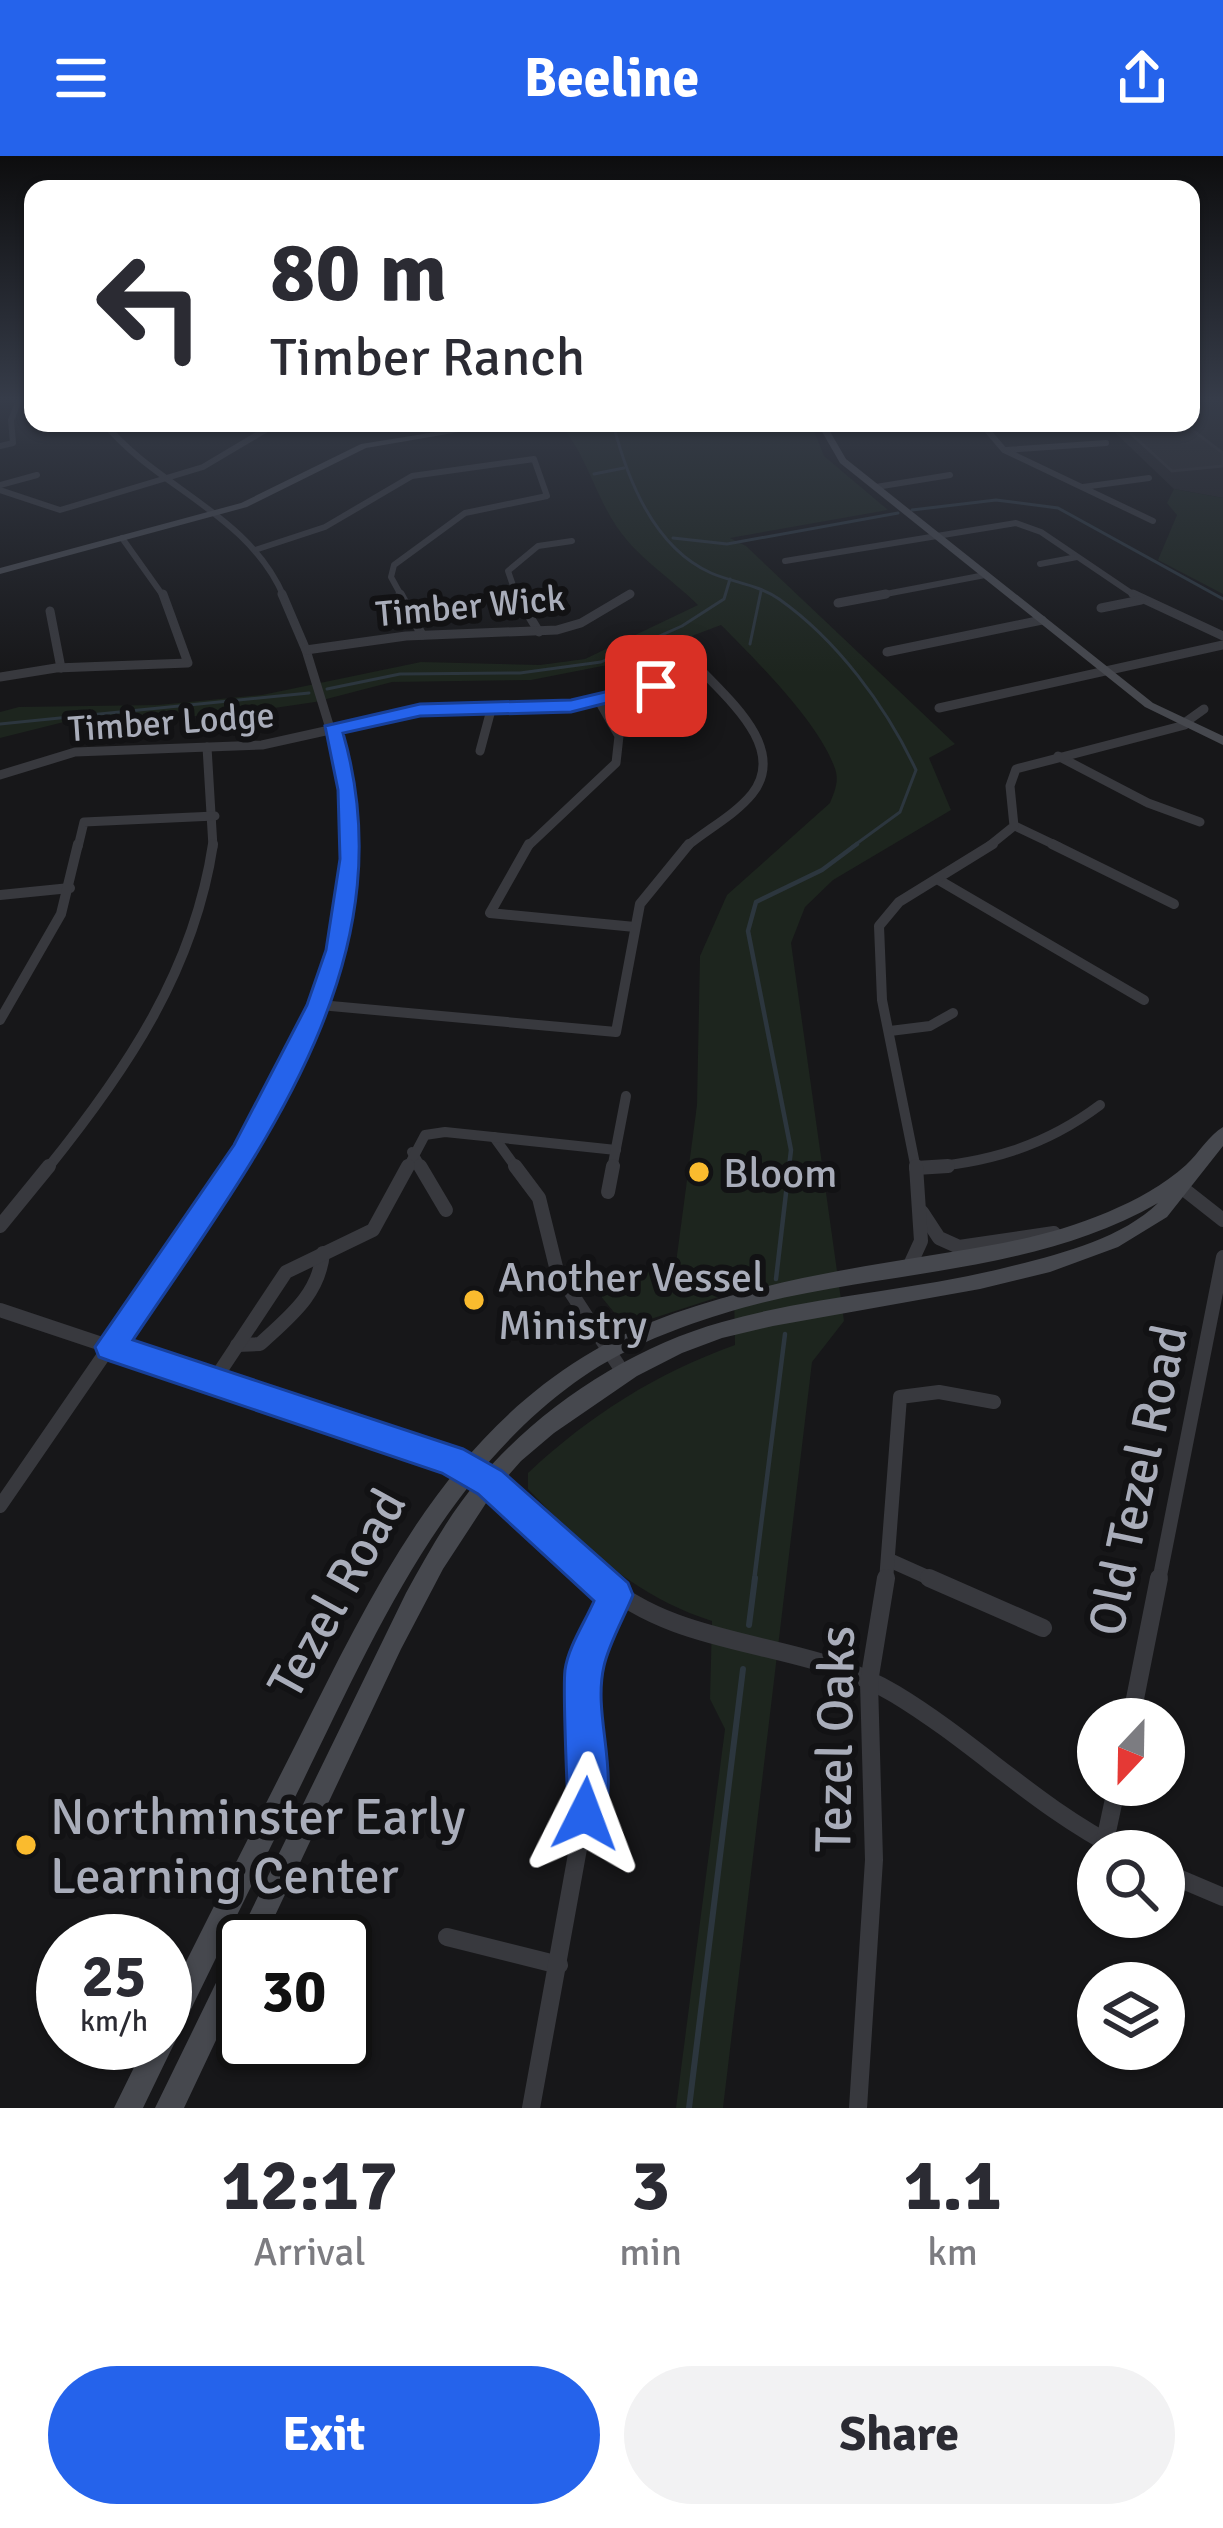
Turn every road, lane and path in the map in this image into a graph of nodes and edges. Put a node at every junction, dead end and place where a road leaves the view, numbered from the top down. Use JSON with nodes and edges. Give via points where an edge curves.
{"nodes":[{"id":1,"x":8,"y":491,"type":"edge"},
{"id":2,"x":126,"y":491,"type":"edge"},
{"id":3,"x":188,"y":491,"type":"edge"},
{"id":4,"x":274,"y":491,"type":"edge"},
{"id":5,"x":386,"y":491,"type":"edge"},
{"id":6,"x":545,"y":491,"type":"edge"},
{"id":7,"x":880,"y":491,"type":"edge"},
{"id":8,"x":1089,"y":491,"type":"edge"},
{"id":9,"x":217,"y":512,"type":"junction"},
{"id":10,"x":1153,"y":520,"type":"dead end"},
{"id":11,"x":934,"y":534,"type":"junction"},
{"id":12,"x":122,"y":538,"type":"junction"},
{"id":13,"x":572,"y":541,"type":"dead end"},
{"id":14,"x":255,"y":550,"type":"junction"},
{"id":15,"x":1077,"y":557,"type":"junction"},
{"id":16,"x":785,"y":561,"type":"dead end"},
{"id":17,"x":1040,"y":564,"type":"dead end"},
{"id":18,"x":0,"y":571,"type":"edge"},
{"id":19,"x":985,"y":575,"type":"junction"},
{"id":20,"x":630,"y":594,"type":"dead end"},
{"id":21,"x":1142,"y":600,"type":"junction"},
{"id":22,"x":838,"y":603,"type":"dead end"},
{"id":23,"x":1101,"y":608,"type":"dead end"},
{"id":24,"x":50,"y":611,"type":"dead end"},
{"id":25,"x":1042,"y":620,"type":"junction"},
{"id":26,"x":538,"y":632,"type":"junction"},
{"id":27,"x":422,"y":635,"type":"junction"},
{"id":28,"x":1223,"y":641,"type":"edge"},
{"id":29,"x":306,"y":650,"type":"junction"},
{"id":30,"x":887,"y":652,"type":"dead end"},
{"id":31,"x":62,"y":668,"type":"junction"},
{"id":32,"x":1106,"y":671,"type":"junction"},
{"id":33,"x":0,"y":677,"type":"edge"},
{"id":34,"x":599,"y":701,"type":"junction"},
{"id":35,"x":939,"y":708,"type":"dead end"},
{"id":36,"x":1204,"y":709,"type":"dead end"},
{"id":37,"x":491,"y":710,"type":"junction"},
{"id":38,"x":1184,"y":725,"type":"junction"},
{"id":39,"x":332,"y":730,"type":"junction"},
{"id":40,"x":1223,"y":741,"type":"edge"},
{"id":41,"x":208,"y":747,"type":"junction"},
{"id":42,"x":480,"y":751,"type":"dead end"},
{"id":43,"x":1058,"y":756,"type":"junction"},
{"id":44,"x":0,"y":775,"type":"edge"},
{"id":45,"x":215,"y":816,"type":"junction"},
{"id":46,"x":1200,"y":822,"type":"dead end"},
{"id":47,"x":1015,"y":826,"type":"junction"},
{"id":48,"x":937,"y":879,"type":"junction"},
{"id":49,"x":70,"y":888,"type":"junction"},
{"id":50,"x":0,"y":895,"type":"edge"},
{"id":51,"x":1174,"y":904,"type":"dead end"},
{"id":52,"x":635,"y":927,"type":"junction"},
{"id":53,"x":1144,"y":1000,"type":"dead end"},
{"id":54,"x":320,"y":1005,"type":"junction"},
{"id":55,"x":953,"y":1013,"type":"dead end"},
{"id":56,"x":0,"y":1020,"type":"edge"},
{"id":57,"x":890,"y":1031,"type":"junction"},
{"id":58,"x":626,"y":1096,"type":"dead end"},
{"id":59,"x":1100,"y":1105,"type":"dead end"},
{"id":60,"x":1223,"y":1133,"type":"edge"},
{"id":61,"x":494,"y":1137,"type":"junction"},
{"id":62,"x":616,"y":1150,"type":"junction"},
{"id":63,"x":412,"y":1152,"type":"junction"},
{"id":64,"x":916,"y":1168,"type":"junction"},
{"id":65,"x":1184,"y":1182,"type":"junction"},
{"id":66,"x":608,"y":1192,"type":"dead end"},
{"id":67,"x":446,"y":1210,"type":"dead end"},
{"id":68,"x":922,"y":1212,"type":"junction"},
{"id":69,"x":1223,"y":1220,"type":"edge"},
{"id":70,"x":0,"y":1226,"type":"edge"},
{"id":71,"x":1086,"y":1229,"type":"junction"},
{"id":72,"x":323,"y":1253,"type":"junction"},
{"id":73,"x":1222,"y":1269,"type":"edge"},
{"id":74,"x":904,"y":1271,"type":"junction"},
{"id":75,"x":0,"y":1310,"type":"edge"},
{"id":76,"x":237,"y":1345,"type":"junction"},
{"id":77,"x":110,"y":1347,"type":"junction"},
{"id":78,"x":608,"y":1354,"type":"junction"},
{"id":79,"x":624,"y":1374,"type":"junction"},
{"id":80,"x":213,"y":1382,"type":"junction"},
{"id":81,"x":994,"y":1402,"type":"dead end"},
{"id":82,"x":465,"y":1468,"type":"junction"},
{"id":83,"x":490,"y":1482,"type":"junction"},
{"id":84,"x":0,"y":1506,"type":"edge"},
{"id":85,"x":889,"y":1560,"type":"junction"},
{"id":86,"x":615,"y":1595,"type":"junction"},
{"id":87,"x":1043,"y":1628,"type":"dead end"},
{"id":88,"x":869,"y":1682,"type":"junction"},
{"id":89,"x":1134,"y":1698,"type":"edge"},
{"id":90,"x":1082,"y":1830,"type":"edge"},
{"id":91,"x":1185,"y":1881,"type":"edge"},
{"id":92,"x":1223,"y":1897,"type":"edge"},
{"id":93,"x":262,"y":1914,"type":"edge"},
{"id":94,"x":447,"y":1937,"type":"dead end"},
{"id":95,"x":559,"y":1965,"type":"junction"},
{"id":96,"x":192,"y":1979,"type":"edge"},
{"id":97,"x":216,"y":2010,"type":"edge"},
{"id":98,"x":147,"y":2070,"type":"edge"},
{"id":99,"x":128,"y":2108,"type":"edge"},
{"id":100,"x":169,"y":2108,"type":"edge"},
{"id":101,"x":531,"y":2108,"type":"edge"},
{"id":102,"x":858,"y":2108,"type":"edge"}],
"edges":[{"from":1,"to":2,"type":"street","via":[[60,511]]},
{"from":3,"to":9,"type":"street"},
{"from":4,"to":9,"type":"main road"},
{"from":5,"to":14,"type":"street","via":[[326,526]]},
{"from":6,"to":27,"type":"street","via":[[465,513],[394,565],[392,577]]},
{"from":7,"to":11,"type":"main road"},
{"from":8,"to":10,"type":"street"},
{"from":9,"to":12,"type":"main road"},
{"from":9,"to":14,"type":"street"},
{"from":11,"to":15,"type":"street","via":[[1016,523]]},
{"from":11,"to":16,"type":"street"},
{"from":11,"to":19,"type":"main road"},
{"from":12,"to":18,"type":"main road"},
{"from":12,"to":31,"type":"street","via":[[167,597],[188,663]]},
{"from":13,"to":26,"type":"street","via":[[544,544],[508,571]]},
{"from":14,"to":29,"type":"street"},
{"from":15,"to":17,"type":"street"},
{"from":15,"to":21,"type":"street"},
{"from":19,"to":22,"type":"street"},
{"from":19,"to":25,"type":"main road"},
{"from":20,"to":26,"type":"street","name":"Timber Wick","via":[[581,623]]},
{"from":21,"to":23,"type":"street"},
{"from":21,"to":28,"type":"street"},
{"from":24,"to":31,"type":"street"},
{"from":25,"to":30,"type":"street"},
{"from":25,"to":32,"type":"main road"},
{"from":26,"to":27,"type":"street","name":"Timber Wick"},
{"from":27,"to":29,"type":"street","name":"Timber Wick"},
{"from":28,"to":32,"type":"street"},
{"from":29,"to":39,"type":"street"},
{"from":31,"to":33,"type":"street"},
{"from":32,"to":35,"type":"street"},
{"from":32,"to":38,"type":"main road"},
{"from":34,"to":37,"type":"street","name":"Timber Lodge"},
{"from":34,"to":52,"type":"street","via":[[619,736],[616,763],[525,845],[490,913]]},
{"from":34,"to":52,"type":"street","name":"Timber Lodge","via":[[699,668],[756,735],[764,774],[751,796],[660,874]]},
{"from":36,"to":38,"type":"street"},
{"from":37,"to":39,"type":"street","name":"Timber Lodge","via":[[420,710]]},
{"from":37,"to":42,"type":"street"},
{"from":38,"to":40,"type":"main road"},
{"from":38,"to":43,"type":"street"},
{"from":39,"to":41,"type":"street","name":"Timber Lodge"},
{"from":39,"to":54,"type":"street","via":[[349,790],[351,859],[338,950]]},
{"from":41,"to":44,"type":"street","name":"Timber Lodge","via":[[75,752]]},
{"from":41,"to":45,"type":"street"},
{"from":43,"to":46,"type":"street"},
{"from":43,"to":47,"type":"street","via":[[1010,778]]},
{"from":45,"to":49,"type":"street","via":[[84,822]]},
{"from":45,"to":70,"type":"street","via":[[198,916],[164,1000],[105,1096]]},
{"from":47,"to":48,"type":"street"},
{"from":47,"to":51,"type":"street"},
{"from":48,"to":53,"type":"street"},
{"from":48,"to":57,"type":"street","via":[[898,902],[879,926]]},
{"from":49,"to":50,"type":"street"},
{"from":49,"to":56,"type":"street"},
{"from":52,"to":54,"type":"street","via":[[616,1032]]},
{"from":54,"to":77,"type":"street","via":[[244,1153]]},
{"from":55,"to":57,"type":"street","via":[[930,1026]]},
{"from":57,"to":64,"type":"street"},
{"from":58,"to":62,"type":"street"},
{"from":59,"to":64,"type":"street","via":[[1016,1153]]},
{"from":60,"to":65,"type":"main road","name":"Tezel Road"},
{"from":61,"to":62,"type":"street"},
{"from":61,"to":63,"type":"street","via":[[430,1133]]},
{"from":61,"to":78,"type":"street","via":[[538,1198],[557,1271]]},
{"from":62,"to":66,"type":"street"},
{"from":63,"to":67,"type":"street"},
{"from":63,"to":72,"type":"street","via":[[373,1230]]},
{"from":64,"to":68,"type":"street"},
{"from":65,"to":69,"type":"street"},
{"from":65,"to":71,"type":"main road","name":"Tezel Road"},
{"from":65,"to":79,"type":"main road","name":"Tezel Road","via":[[1172,1208],[1082,1255],[746,1323]]},
{"from":68,"to":71,"type":"street","via":[[939,1238],[958,1247]]},
{"from":68,"to":74,"type":"street","via":[[918,1258]]},
{"from":71,"to":74,"type":"main road","name":"Tezel Road"},
{"from":72,"to":76,"type":"street","via":[[286,1271]]},
{"from":72,"to":76,"type":"street","via":[[311,1294],[260,1344]]},
{"from":73,"to":89,"type":"street","name":"Old Tezel Road"},
{"from":74,"to":78,"type":"main road","name":"Tezel Road","via":[[726,1305]]},
{"from":75,"to":77,"type":"street"},
{"from":76,"to":80,"type":"street"},
{"from":77,"to":80,"type":"street"},
{"from":77,"to":84,"type":"street"},
{"from":78,"to":79,"type":"street"},
{"from":78,"to":82,"type":"main road","name":"Tezel Road","via":[[524,1411]]},
{"from":79,"to":83,"type":"main road","name":"Tezel Road","via":[[544,1428]]},
{"from":80,"to":82,"type":"street"},
{"from":81,"to":85,"type":"street","name":"Tezel Oaks","via":[[938,1392],[900,1397]]},
{"from":82,"to":83,"type":"street"},
{"from":82,"to":96,"type":"main road","name":"Tezel Road","via":[[396,1570]]},
{"from":83,"to":86,"type":"street"},
{"from":83,"to":93,"type":"main road","name":"Tezel Road","via":[[419,1591]]},
{"from":85,"to":87,"type":"street"},
{"from":85,"to":88,"type":"street","name":"Tezel Oaks"},
{"from":86,"to":88,"type":"street","via":[[696,1634]]},
{"from":86,"to":95,"type":"street","via":[[584,1668],[589,1788]]},
{"from":88,"to":90,"type":"street","via":[[922,1711]]},
{"from":88,"to":102,"type":"street","name":"Tezel Oaks","via":[[874,1860]]},
{"from":91,"to":92,"type":"street"},
{"from":94,"to":95,"type":"street"},
{"from":95,"to":101,"type":"street"},
{"from":97,"to":100,"type":"main road"},
{"from":98,"to":99,"type":"main road"}]}
